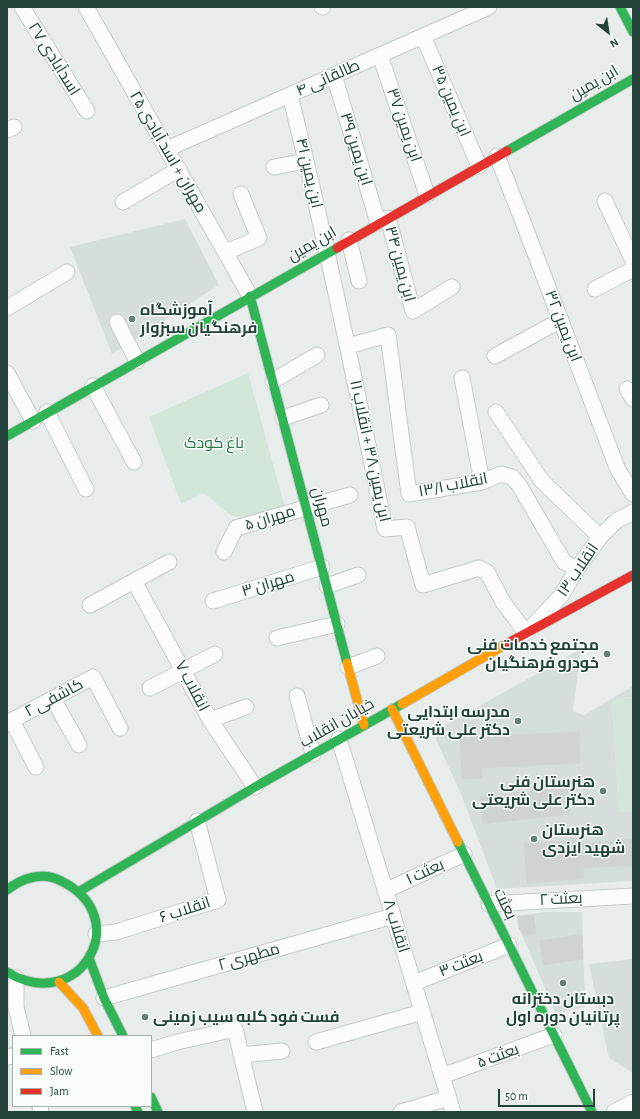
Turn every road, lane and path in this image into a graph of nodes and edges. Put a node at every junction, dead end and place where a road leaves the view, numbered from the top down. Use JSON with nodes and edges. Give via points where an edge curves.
{"nodes":[{"id":1,"x":22,"y":7,"type":"edge"},
{"id":2,"x":86,"y":7,"type":"edge"},
{"id":3,"x":489,"y":7,"type":"edge"},
{"id":4,"x":620,"y":7,"type":"edge"},
{"id":5,"x":633,"y":32,"type":"edge"},
{"id":6,"x":423,"y":36,"type":"junction"},
{"id":7,"x":380,"y":55,"type":"junction"},
{"id":8,"x":334,"y":75,"type":"junction"},
{"id":9,"x":633,"y":78,"type":"edge"},
{"id":10,"x":290,"y":95,"type":"junction"},
{"id":11,"x":87,"y":111,"type":"dead end"},
{"id":12,"x":167,"y":148,"type":"junction"},
{"id":13,"x":496,"y":156,"type":"junction"},
{"id":14,"x":306,"y":161,"type":"junction"},
{"id":15,"x":479,"y":166,"type":"junction"},
{"id":16,"x":274,"y":167,"type":"dead end"},
{"id":17,"x":179,"y":169,"type":"junction"},
{"id":18,"x":241,"y":194,"type":"dead end"},
{"id":19,"x":427,"y":195,"type":"junction"},
{"id":20,"x":605,"y":201,"type":"dead end"},
{"id":21,"x":123,"y":202,"type":"dead end"},
{"id":22,"x":383,"y":221,"type":"junction"},
{"id":23,"x":348,"y":240,"type":"junction"},
{"id":24,"x":226,"y":252,"type":"junction"},
{"id":25,"x":327,"y":252,"type":"junction"},
{"id":26,"x":633,"y":261,"type":"edge"},
{"id":27,"x":633,"y":269,"type":"edge"},
{"id":28,"x":67,"y":272,"type":"dead end"},
{"id":29,"x":359,"y":281,"type":"dead end"},
{"id":30,"x":452,"y":287,"type":"dead end"},
{"id":31,"x":595,"y":289,"type":"dead end"},
{"id":32,"x":250,"y":296,"type":"junction"},
{"id":33,"x":7,"y":308,"type":"edge"},
{"id":34,"x":561,"y":320,"type":"junction"},
{"id":35,"x":117,"y":322,"type":"dead end"},
{"id":36,"x":348,"y":346,"type":"junction"},
{"id":37,"x":317,"y":354,"type":"dead end"},
{"id":38,"x":495,"y":356,"type":"dead end"},
{"id":39,"x":137,"y":361,"type":"junction"},
{"id":40,"x":7,"y":373,"type":"edge"},
{"id":41,"x":462,"y":378,"type":"dead end"},
{"id":42,"x":273,"y":381,"type":"junction"},
{"id":43,"x":93,"y":386,"type":"junction"},
{"id":44,"x":321,"y":405,"type":"dead end"},
{"id":45,"x":48,"y":412,"type":"junction"},
{"id":46,"x":496,"y":412,"type":"dead end"},
{"id":47,"x":283,"y":418,"type":"junction"},
{"id":48,"x":33,"y":421,"type":"junction"},
{"id":49,"x":7,"y":436,"type":"edge"},
{"id":50,"x":134,"y":462,"type":"dead end"},
{"id":51,"x":482,"y":482,"type":"junction"},
{"id":52,"x":86,"y":489,"type":"dead end"},
{"id":53,"x":633,"y":494,"type":"edge"},
{"id":54,"x":350,"y":495,"type":"dead end"},
{"id":55,"x":306,"y":507,"type":"junction"},
{"id":56,"x":633,"y":512,"type":"edge"},
{"id":57,"x":600,"y":537,"type":"junction"},
{"id":58,"x":224,"y":552,"type":"dead end"},
{"id":59,"x":169,"y":562,"type":"dead end"},
{"id":60,"x":322,"y":567,"type":"junction"},
{"id":61,"x":577,"y":569,"type":"junction"},
{"id":62,"x":358,"y":575,"type":"dead end"},
{"id":63,"x":633,"y":575,"type":"edge"},
{"id":64,"x":134,"y":581,"type":"junction"},
{"id":65,"x":327,"y":586,"type":"junction"},
{"id":66,"x":213,"y":601,"type":"dead end"},
{"id":67,"x":90,"y":605,"type":"dead end"},
{"id":68,"x":337,"y":624,"type":"junction"},
{"id":69,"x":526,"y":633,"type":"junction"},
{"id":70,"x":277,"y":638,"type":"dead end"},
{"id":71,"x":215,"y":654,"type":"dead end"},
{"id":72,"x":377,"y":656,"type":"dead end"},
{"id":73,"x":348,"y":667,"type":"junction"},
{"id":74,"x":184,"y":670,"type":"junction"},
{"id":75,"x":150,"y":688,"type":"dead end"},
{"id":76,"x":297,"y":696,"type":"dead end"},
{"id":77,"x":53,"y":699,"type":"junction"},
{"id":78,"x":246,"y":707,"type":"dead end"},
{"id":79,"x":392,"y":709,"type":"junction"},
{"id":80,"x":210,"y":720,"type":"junction"},
{"id":81,"x":9,"y":722,"type":"edge"},
{"id":82,"x":364,"y":725,"type":"junction"},
{"id":83,"x":120,"y":728,"type":"dead end"},
{"id":84,"x":339,"y":739,"type":"junction"},
{"id":85,"x":79,"y":745,"type":"dead end"},
{"id":86,"x":314,"y":754,"type":"junction"},
{"id":87,"x":36,"y":767,"type":"dead end"},
{"id":88,"x":255,"y":787,"type":"junction"},
{"id":89,"x":198,"y":820,"type":"junction"},
{"id":90,"x":464,"y":854,"type":"junction"},
{"id":91,"x":9,"y":884,"type":"edge"},
{"id":92,"x":80,"y":891,"type":"junction"},
{"id":93,"x":385,"y":891,"type":"junction"},
{"id":94,"x":633,"y":896,"type":"edge"},
{"id":95,"x":489,"y":904,"type":"junction"},
{"id":96,"x":393,"y":916,"type":"junction"},
{"id":97,"x":96,"y":934,"type":"junction"},
{"id":98,"x":509,"y":945,"type":"junction"},
{"id":99,"x":89,"y":958,"type":"junction"},
{"id":100,"x":12,"y":975,"type":"edge"},
{"id":101,"x":59,"y":982,"type":"junction"},
{"id":102,"x":414,"y":983,"type":"junction"},
{"id":103,"x":104,"y":998,"type":"junction"},
{"id":104,"x":422,"y":1012,"type":"junction"},
{"id":105,"x":23,"y":1035,"type":"edge"},
{"id":106,"x":97,"y":1035,"type":"edge"},
{"id":107,"x":122,"y":1035,"type":"edge"},
{"id":108,"x":554,"y":1035,"type":"junction"},
{"id":109,"x":316,"y":1042,"type":"dead end"},
{"id":110,"x":152,"y":1050,"type":"edge"},
{"id":111,"x":282,"y":1051,"type":"dead end"},
{"id":112,"x":241,"y":1054,"type":"junction"},
{"id":113,"x":442,"y":1076,"type":"junction"},
{"id":114,"x":152,"y":1099,"type":"edge"},
{"id":115,"x":633,"y":1102,"type":"edge"},
{"id":116,"x":451,"y":1105,"type":"edge"},
{"id":117,"x":158,"y":1112,"type":"edge"},
{"id":118,"x":254,"y":1112,"type":"edge"},
{"id":119,"x":401,"y":1112,"type":"edge"},
{"id":120,"x":592,"y":1112,"type":"edge"},
{"id":121,"x":614,"y":1112,"type":"edge"}],
"edges":[{"from":1,"to":11,"type":"street","name":"اسدآبادی ۲۷"},
{"from":2,"to":12,"type":"street","name":"مهران + اسد آبادی ۲۵"},
{"from":3,"to":6,"type":"street","name":"طالقانی ۴"},
{"from":4,"to":5,"type":"street"},
{"from":6,"to":7,"type":"street","name":"طالقانی ۴"},
{"from":6,"to":15,"type":"street","name":"ابن یمین ۳۵"},
{"from":7,"to":8,"type":"street","name":"طالقانی ۴"},
{"from":7,"to":19,"type":"street","name":"ابن یمین ۳۷"},
{"from":8,"to":10,"type":"street","name":"طالقانی ۴"},
{"from":8,"to":22,"type":"street","name":"ابن یمین ۳۹"},
{"from":9,"to":13,"type":"street","name":"ابن یمین"},
{"from":10,"to":12,"type":"street","name":"طالقانی ۴"},
{"from":10,"to":14,"type":"street","name":"ابن یمین ۴۱"},
{"from":12,"to":17,"type":"street","name":"مهران + اسد آبادی ۲۵"},
{"from":13,"to":15,"type":"street","name":"ابن یمین"},
{"from":13,"to":34,"type":"street","name":"ابن یمین ۳۲"},
{"from":14,"to":16,"type":"street"},
{"from":14,"to":25,"type":"street","name":"ابن یمین ۴۱"},
{"from":15,"to":19,"type":"street","name":"ابن یمین"},
{"from":17,"to":21,"type":"street"},
{"from":17,"to":24,"type":"street","name":"مهران + اسد آبادی ۲۵"},
{"from":18,"to":24,"type":"street","via":[[259,238]]},
{"from":19,"to":22,"type":"street","name":"ابن یمین"},
{"from":20,"to":26,"type":"street"},
{"from":22,"to":23,"type":"street","name":"ابن یمین"},
{"from":22,"to":30,"type":"street","name":"ابن یمین ۳۴","via":[[413,311]]},
{"from":23,"to":25,"type":"street","name":"ابن یمین"},
{"from":23,"to":29,"type":"street"},
{"from":24,"to":32,"type":"street","name":"مهران + اسد آبادی ۲۵"},
{"from":25,"to":32,"type":"street","name":"ابن یمین"},
{"from":25,"to":36,"type":"street","name":"ابن یمین ۳۸ + انقلاب ۱۱"},
{"from":27,"to":31,"type":"street"},
{"from":28,"to":33,"type":"street"},
{"from":32,"to":39,"type":"street","name":"ابن یمین"},
{"from":32,"to":42,"type":"street","name":"مهران"},
{"from":34,"to":38,"type":"street"},
{"from":34,"to":53,"type":"street","name":"ابن یمین ۳۲","via":[[618,470]]},
{"from":35,"to":39,"type":"street"},
{"from":36,"to":51,"type":"street","name":"انقلاب ۱۳/۱","via":[[388,335],[409,494]]},
{"from":36,"to":69,"type":"street","name":"ابن یمین ۳۸ + انقلاب ۱۱","via":[[385,529],[407,527],[423,585],[479,568],[487,572],[503,602]]},
{"from":37,"to":42,"type":"street"},
{"from":39,"to":43,"type":"street","name":"ابن یمین"},
{"from":40,"to":48,"type":"street"},
{"from":41,"to":51,"type":"street"},
{"from":42,"to":47,"type":"street","name":"مهران"},
{"from":43,"to":45,"type":"street","name":"ابن یمین"},
{"from":43,"to":50,"type":"street"},
{"from":44,"to":47,"type":"street"},
{"from":45,"to":48,"type":"street","name":"ابن یمین"},
{"from":45,"to":52,"type":"street"},
{"from":46,"to":57,"type":"street","via":[[542,481]]},
{"from":47,"to":55,"type":"street","name":"مهران"},
{"from":48,"to":49,"type":"street","name":"ابن یمین"},
{"from":51,"to":61,"type":"street","name":"انقلاب ۱۳/۱","via":[[501,474],[512,477],[564,562]]},
{"from":54,"to":55,"type":"street","name":"مهران ۵"},
{"from":55,"to":58,"type":"street","name":"مهران ۵","via":[[236,528]]},
{"from":55,"to":60,"type":"street","name":"مهران"},
{"from":56,"to":57,"type":"street","name":"انقلاب ۱۳","via":[[616,521]]},
{"from":57,"to":61,"type":"street","name":"انقلاب ۱۳"},
{"from":59,"to":64,"type":"street"},
{"from":60,"to":65,"type":"street","name":"مهران"},
{"from":60,"to":66,"type":"street","name":"مهران ۳"},
{"from":61,"to":69,"type":"street","name":"انقلاب ۱۳","via":[[561,596]]},
{"from":62,"to":65,"type":"street"},
{"from":63,"to":69,"type":"street","name":"خیابان انقلاب"},
{"from":64,"to":67,"type":"street"},
{"from":64,"to":74,"type":"street","name":"انقلاب ۷"},
{"from":65,"to":68,"type":"street","name":"مهران"},
{"from":68,"to":70,"type":"street"},
{"from":68,"to":73,"type":"street","name":"مهران"},
{"from":69,"to":79,"type":"street","name":"خیابان انقلاب"},
{"from":71,"to":74,"type":"street"},
{"from":72,"to":73,"type":"street"},
{"from":73,"to":82,"type":"street","name":"مهران"},
{"from":74,"to":75,"type":"street"},
{"from":74,"to":80,"type":"street","name":"انقلاب ۷"},
{"from":76,"to":86,"type":"street"},
{"from":77,"to":81,"type":"street","name":"کاشفی ۲"},
{"from":77,"to":83,"type":"street","name":"کاشفی ۲","via":[[93,678]]},
{"from":77,"to":85,"type":"street"},
{"from":78,"to":80,"type":"street"},
{"from":79,"to":82,"type":"street","name":"خیابان انقلاب"},
{"from":79,"to":90,"type":"street","name":"بعثت"},
{"from":80,"to":88,"type":"street","name":"انقلاب ۷"},
{"from":81,"to":87,"type":"street"},
{"from":82,"to":84,"type":"street","name":"خیابان انقلاب"},
{"from":84,"to":86,"type":"street","name":"خیابان انقلاب"},
{"from":84,"to":93,"type":"street","name":"انقلاب ۸"},
{"from":86,"to":88,"type":"street","name":"خیابان انقلاب"},
{"from":88,"to":89,"type":"street","name":"خیابان انقلاب"},
{"from":89,"to":92,"type":"street","name":"خیابان انقلاب"},
{"from":89,"to":97,"type":"street","name":"انقلاب ۶","via":[[218,900],[116,932]]},
{"from":90,"to":93,"type":"street","name":"بعثت ۱"},
{"from":90,"to":95,"type":"street","name":"بعثت"},
{"from":91,"to":92,"type":"street","via":[[40,876],[54,877]]},
{"from":92,"to":97,"type":"street","via":[[90,904]]},
{"from":93,"to":96,"type":"street","name":"انقلاب ۸"},
{"from":94,"to":95,"type":"street","name":"بعثت ۲"},
{"from":95,"to":98,"type":"street","name":"بعثت"},
{"from":96,"to":102,"type":"street","name":"انقلاب ۸"},
{"from":96,"to":103,"type":"street","name":"مطهری ۲"},
{"from":97,"to":99,"type":"street"},
{"from":98,"to":102,"type":"street","name":"بعثت ۳"},
{"from":98,"to":108,"type":"street","name":"بعثت"},
{"from":99,"to":101,"type":"street","via":[[76,973]]},
{"from":99,"to":103,"type":"street"},
{"from":100,"to":101,"type":"street","via":[[30,983]]},
{"from":100,"to":105,"type":"street"},
{"from":101,"to":106,"type":"street","via":[[83,1008]]},
{"from":102,"to":104,"type":"street","name":"انقلاب ۸"},
{"from":103,"to":107,"type":"street"},
{"from":104,"to":109,"type":"street"},
{"from":104,"to":113,"type":"street","name":"انقلاب ۸"},
{"from":108,"to":113,"type":"street","name":"بعثت ۵"},
{"from":108,"to":120,"type":"street","name":"بعثت"},
{"from":110,"to":112,"type":"street","via":[[236,1029]]},
{"from":111,"to":112,"type":"street"},
{"from":112,"to":118,"type":"street"},
{"from":113,"to":116,"type":"street","name":"انقلاب ۸"},
{"from":114,"to":117,"type":"street"},
{"from":115,"to":121,"type":"street"},
{"from":116,"to":119,"type":"street"}]}
